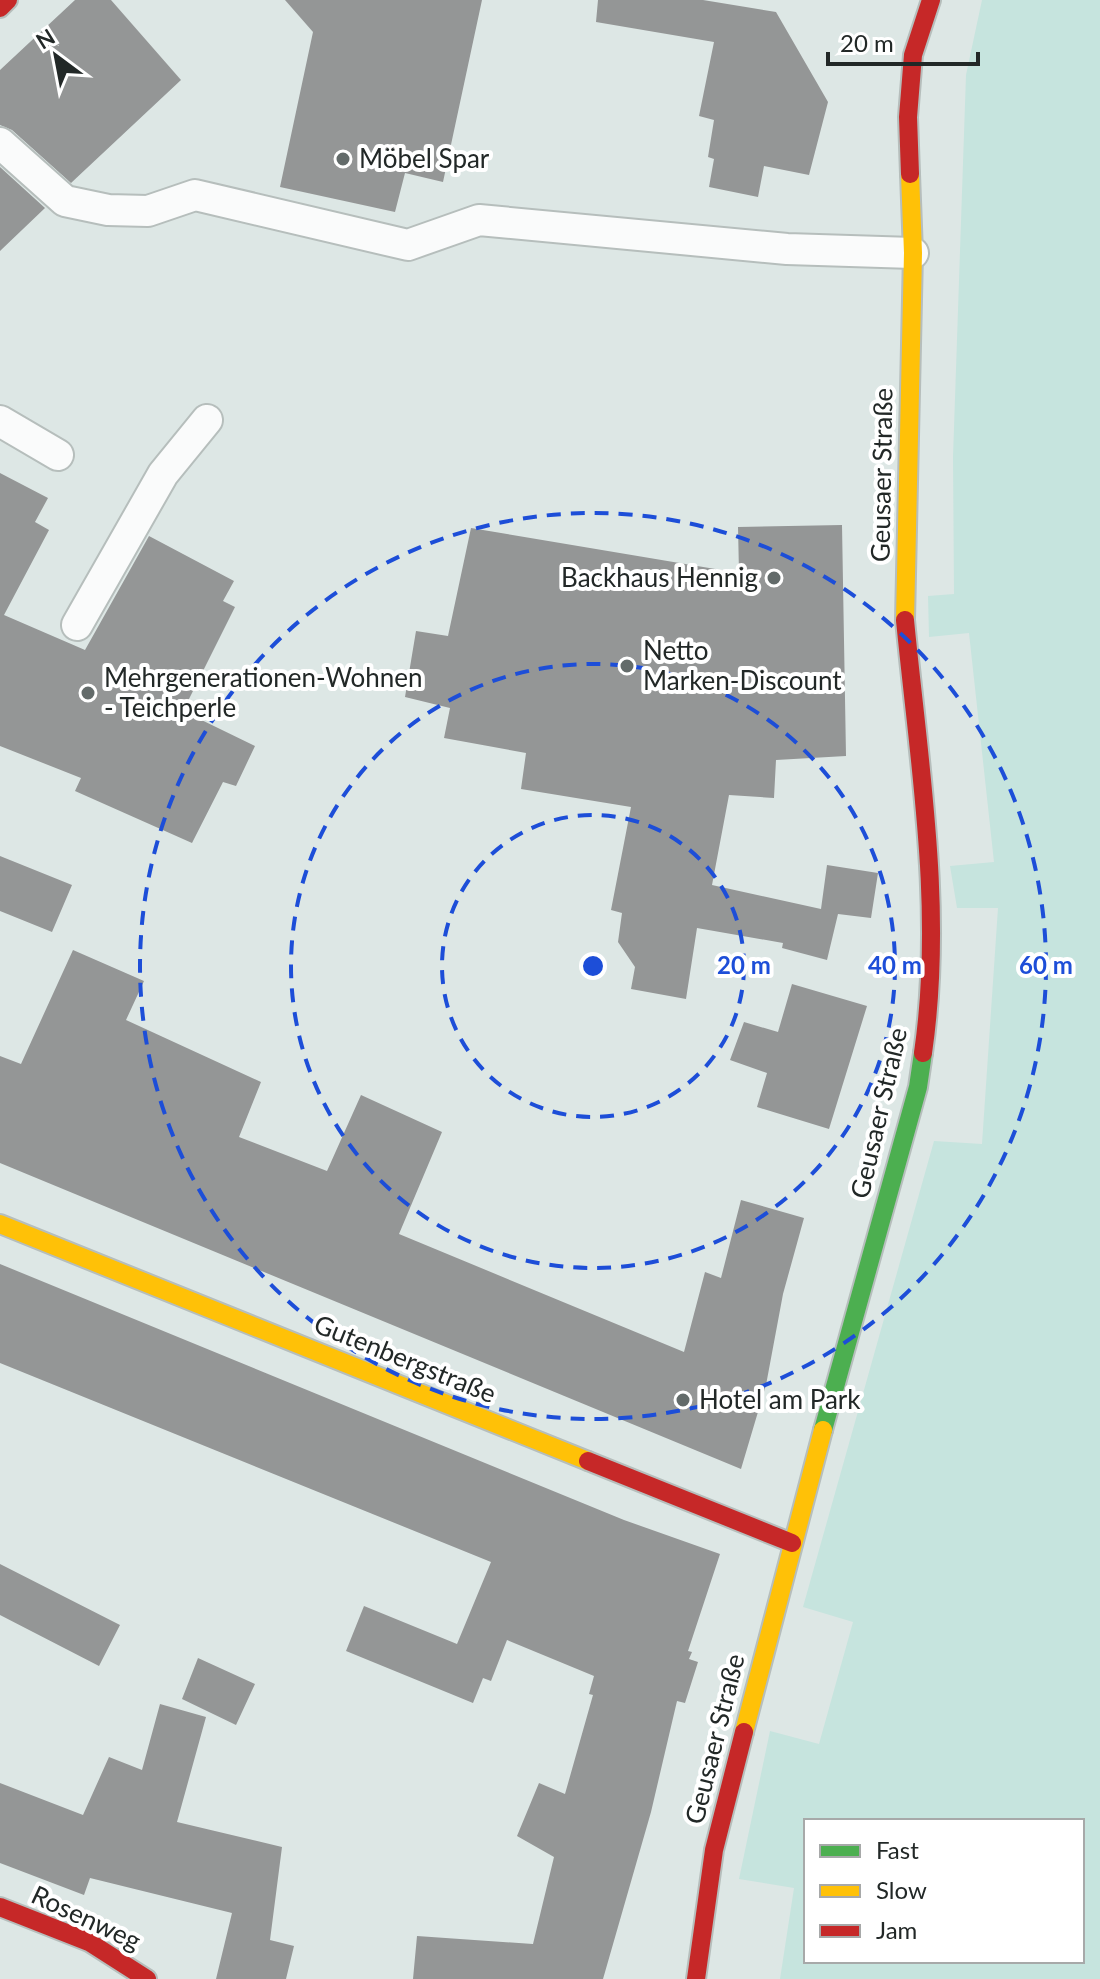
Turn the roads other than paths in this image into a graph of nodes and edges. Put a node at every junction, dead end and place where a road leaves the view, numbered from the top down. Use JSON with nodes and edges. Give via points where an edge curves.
{"nodes":[{"id":1,"x":8,"y":0,"type":"edge"},
{"id":2,"x":931,"y":0,"type":"edge"},
{"id":3,"x":0,"y":8,"type":"edge"},
{"id":4,"x":0,"y":143,"type":"edge"},
{"id":5,"x":913,"y":253,"type":"junction"},
{"id":6,"x":207,"y":420,"type":"dead end"},
{"id":7,"x":0,"y":421,"type":"edge"},
{"id":8,"x":58,"y":455,"type":"dead end"},
{"id":9,"x":77,"y":625,"type":"dead end"},
{"id":10,"x":0,"y":1224,"type":"edge"},
{"id":11,"x":792,"y":1543,"type":"junction"},
{"id":12,"x":0,"y":1907,"type":"edge"},
{"id":13,"x":147,"y":1979,"type":"edge"},
{"id":14,"x":696,"y":1979,"type":"edge"}],
"edges":[{"from":1,"to":3,"type":"street"},
{"from":2,"to":5,"type":"street","name":"Geusaer Straße","via":[[913,55],[908,117]]},
{"from":4,"to":5,"type":"lane","via":[[65,201],[108,210],[148,211],[195,195],[408,245],[479,220],[787,249]]},
{"from":5,"to":11,"type":"street","name":"Geusaer Straße","via":[[905,618],[933,912],[932,993],[918,1087]]},
{"from":6,"to":9,"type":"lane","via":[[163,474]]},
{"from":7,"to":8,"type":"lane"},
{"from":10,"to":11,"type":"street","name":"Gutenbergstraße"},
{"from":11,"to":14,"type":"street","name":"Geusaer Straße","via":[[714,1850]]},
{"from":12,"to":13,"type":"street","name":"Rosenweg","via":[[89,1942]]}]}
